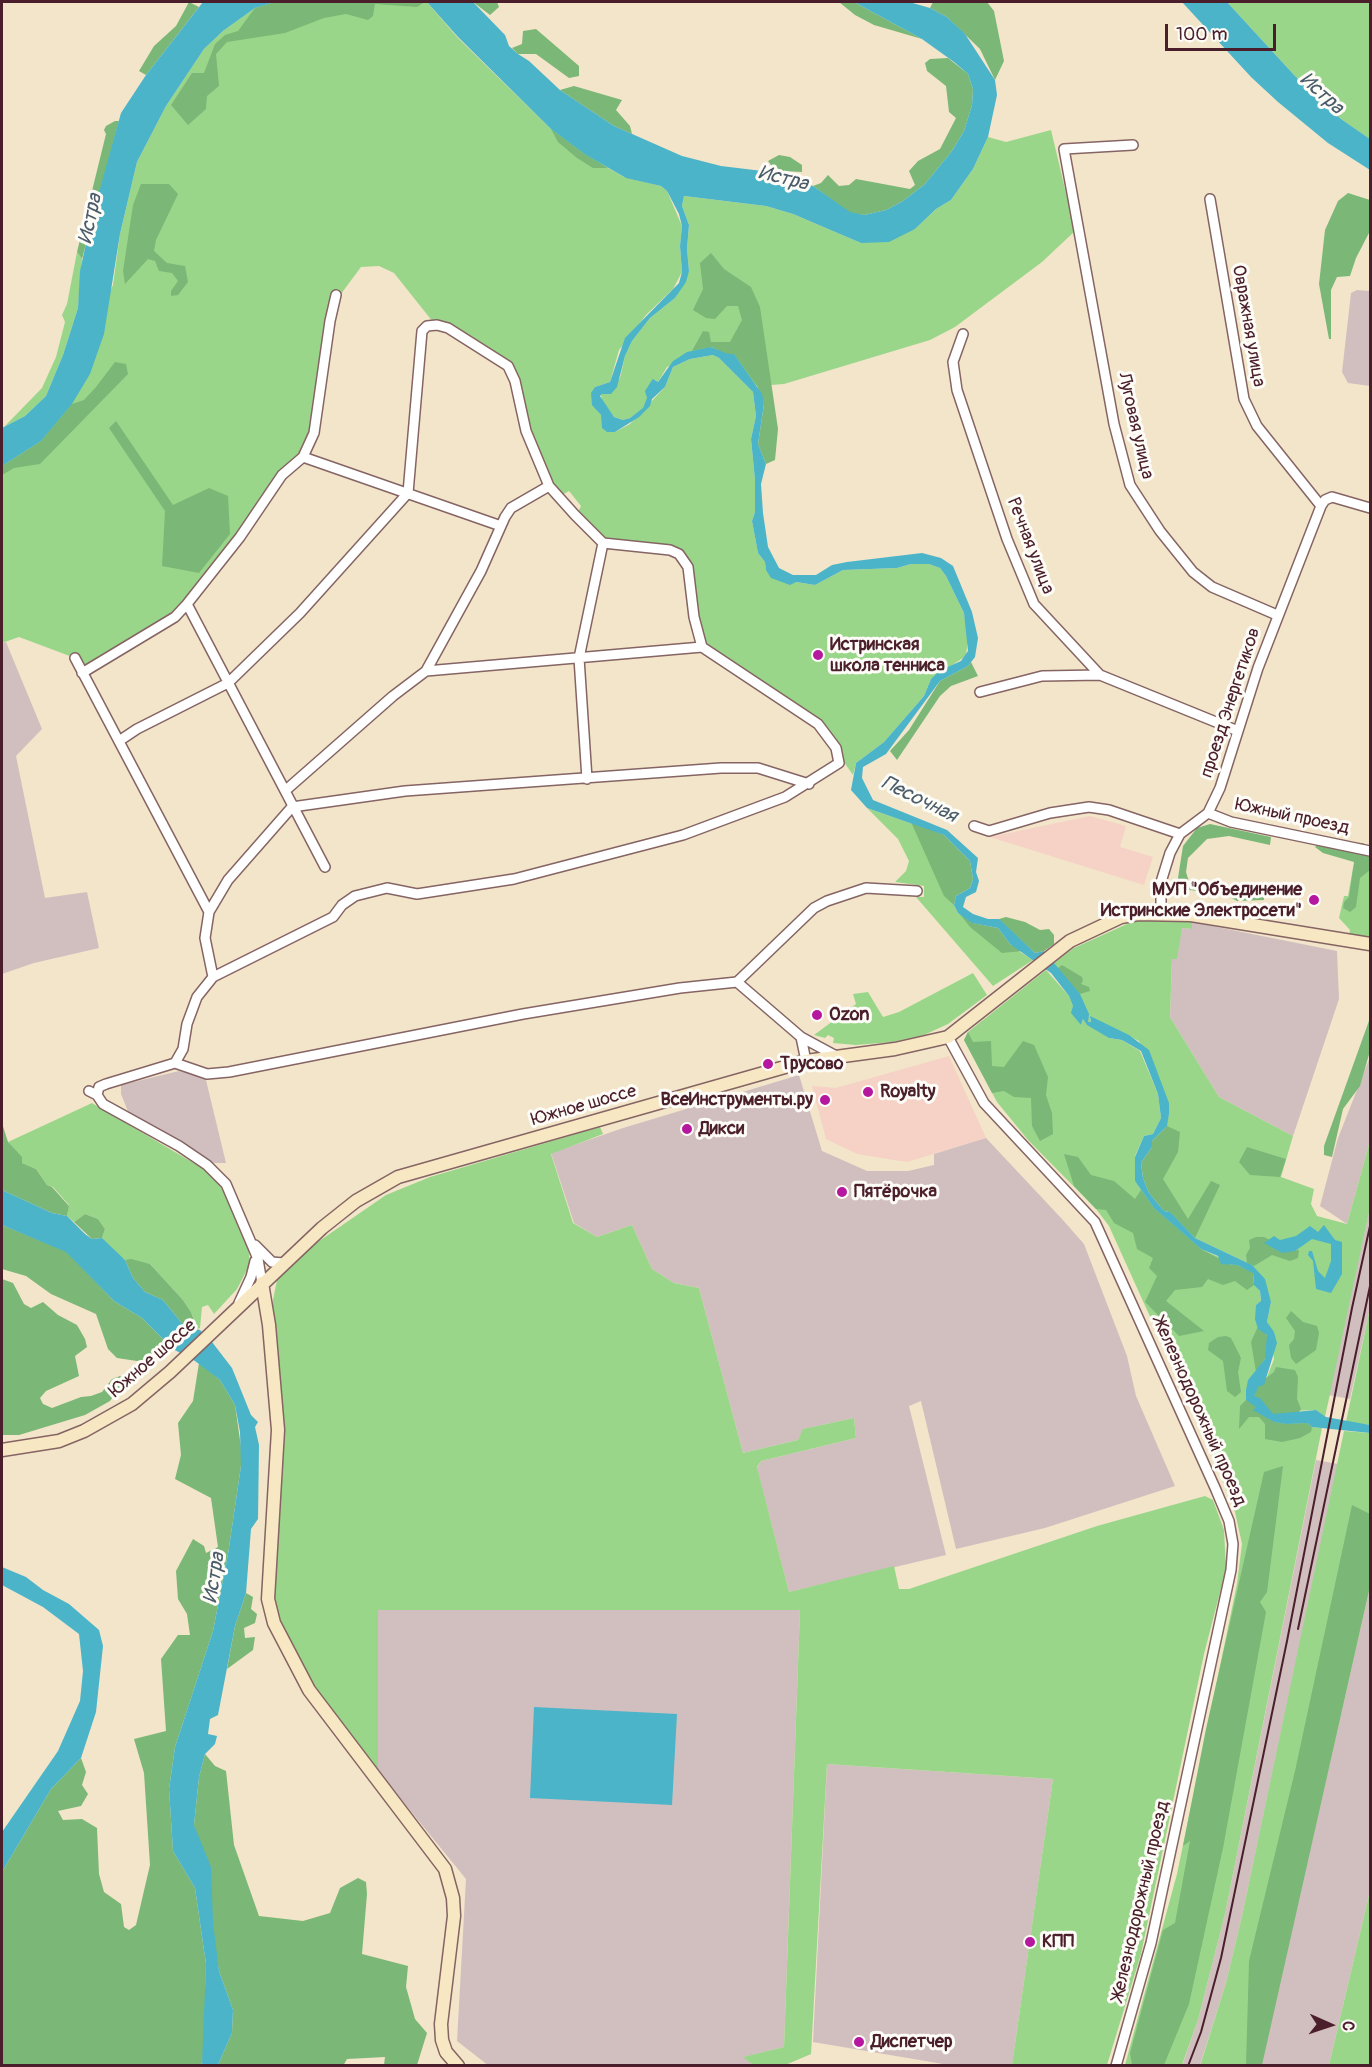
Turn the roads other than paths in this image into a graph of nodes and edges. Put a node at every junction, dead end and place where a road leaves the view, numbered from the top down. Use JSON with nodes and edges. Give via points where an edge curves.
{"nodes":[{"id":1,"x":1132,"y":145,"type":"dead end"},
{"id":2,"x":1210,"y":199,"type":"dead end"},
{"id":3,"x":336,"y":296,"type":"dead end"},
{"id":4,"x":963,"y":334,"type":"dead end"},
{"id":5,"x":303,"y":457,"type":"junction"},
{"id":6,"x":549,"y":486,"type":"junction"},
{"id":7,"x":408,"y":493,"type":"junction"},
{"id":8,"x":1321,"y":506,"type":"junction"},
{"id":9,"x":1371,"y":508,"type":"edge"},
{"id":10,"x":501,"y":526,"type":"junction"},
{"id":11,"x":603,"y":543,"type":"junction"},
{"id":12,"x":188,"y":603,"type":"junction"},
{"id":13,"x":1277,"y":615,"type":"junction"},
{"id":14,"x":702,"y":647,"type":"junction"},
{"id":15,"x":75,"y":658,"type":"dead end"},
{"id":16,"x":579,"y":658,"type":"junction"},
{"id":17,"x":426,"y":671,"type":"junction"},
{"id":18,"x":82,"y":673,"type":"junction"},
{"id":19,"x":1100,"y":675,"type":"junction"},
{"id":20,"x":228,"y":683,"type":"junction"},
{"id":21,"x":980,"y":692,"type":"dead end"},
{"id":22,"x":1238,"y":731,"type":"junction"},
{"id":23,"x":119,"y":741,"type":"junction"},
{"id":24,"x":587,"y":779,"type":"junction"},
{"id":25,"x":809,"y":784,"type":"junction"},
{"id":26,"x":286,"y":790,"type":"junction"},
{"id":27,"x":292,"y":807,"type":"junction"},
{"id":28,"x":1208,"y":813,"type":"junction"},
{"id":29,"x":974,"y":826,"type":"dead end"},
{"id":30,"x":1180,"y":834,"type":"junction"},
{"id":31,"x":1371,"y":851,"type":"edge"},
{"id":32,"x":325,"y":867,"type":"dead end"},
{"id":33,"x":916,"y":891,"type":"dead end"},
{"id":34,"x":209,"y":912,"type":"junction"},
{"id":35,"x":1161,"y":913,"type":"junction"},
{"id":36,"x":1371,"y":944,"type":"edge"},
{"id":37,"x":213,"y":977,"type":"junction"},
{"id":38,"x":737,"y":982,"type":"junction"},
{"id":39,"x":801,"y":1037,"type":"junction"},
{"id":40,"x":948,"y":1037,"type":"junction"},
{"id":41,"x":838,"y":1057,"type":"junction"},
{"id":42,"x":806,"y":1061,"type":"junction"},
{"id":43,"x":175,"y":1063,"type":"junction"},
{"id":44,"x":251,"y":1240,"type":"junction"},
{"id":45,"x":283,"y":1263,"type":"junction"},
{"id":46,"x":262,"y":1283,"type":"junction"},
{"id":47,"x":236,"y":1308,"type":"junction"},
{"id":48,"x":265,"y":1309,"type":"junction"},
{"id":49,"x":2,"y":1450,"type":"edge"},
{"id":50,"x":458,"y":2066,"type":"edge"},
{"id":51,"x":1116,"y":2066,"type":"edge"}],
"edges":[{"from":1,"to":13,"type":"street","name":"Луговая улица","via":[[1064,149],[1114,424],[1130,485],[1192,572],[1212,587]]},
{"from":2,"to":8,"type":"street","name":"Овражная улица","via":[[1244,399],[1257,426]]},
{"from":3,"to":5,"type":"street","via":[[314,433]]},
{"from":4,"to":19,"type":"street","name":"Речная улица","via":[[953,362],[957,390],[1023,578],[1034,604]]},
{"from":5,"to":7,"type":"street"},
{"from":5,"to":12,"type":"street","via":[[282,475]]},
{"from":6,"to":7,"type":"street","via":[[526,431],[508,366],[448,328],[427,326],[422,331]]},
{"from":6,"to":10,"type":"street","via":[[511,508]]},
{"from":6,"to":11,"type":"street"},
{"from":7,"to":10,"type":"street"},
{"from":7,"to":20,"type":"street","via":[[300,613]]},
{"from":8,"to":9,"type":"street","name":"проезд Энергетиков","via":[[1332,497]]},
{"from":8,"to":13,"type":"street","name":"проезд Энергетиков"},
{"from":10,"to":17,"type":"street"},
{"from":11,"to":14,"type":"street","via":[[679,554],[688,567]]},
{"from":11,"to":16,"type":"street"},
{"from":12,"to":18,"type":"street","via":[[175,617]]},
{"from":12,"to":20,"type":"street"},
{"from":13,"to":22,"type":"street","name":"проезд Энергетиков"},
{"from":14,"to":16,"type":"street"},
{"from":14,"to":25,"type":"street","via":[[818,724],[829,736],[839,763]]},
{"from":15,"to":18,"type":"street"},
{"from":16,"to":17,"type":"street"},
{"from":16,"to":24,"type":"street"},
{"from":17,"to":26,"type":"street"},
{"from":18,"to":23,"type":"street"},
{"from":19,"to":21,"type":"street","via":[[1042,676]]},
{"from":19,"to":22,"type":"street","name":"Речная улица"},
{"from":20,"to":23,"type":"street"},
{"from":20,"to":26,"type":"street"},
{"from":22,"to":28,"type":"street","name":"проезд Энергетиков"},
{"from":23,"to":34,"type":"street"},
{"from":24,"to":25,"type":"street","via":[[758,768]]},
{"from":24,"to":27,"type":"street","via":[[405,791]]},
{"from":25,"to":37,"type":"street","via":[[785,797],[683,835],[514,879],[417,894],[387,888],[355,896],[333,917]]},
{"from":26,"to":27,"type":"street"},
{"from":27,"to":32,"type":"street"},
{"from":27,"to":34,"type":"street","via":[[228,880]]},
{"from":28,"to":30,"type":"street","name":"проезд Энергетиков"},
{"from":28,"to":31,"type":"street","name":"Южный проезд","via":[[1232,822]]},
{"from":29,"to":30,"type":"street","via":[[989,831],[1050,813],[1089,807],[1110,810]]},
{"from":30,"to":35,"type":"street","via":[[1161,882]]},
{"from":33,"to":38,"type":"street","via":[[866,888],[827,901],[814,908]]},
{"from":34,"to":37,"type":"street","via":[[204,926]]},
{"from":35,"to":36,"type":"main road","name":"Южное шоссе","via":[[1220,918]]},
{"from":35,"to":40,"type":"main road","name":"Южное шоссе","via":[[1120,916],[1070,941]]},
{"from":37,"to":43,"type":"street","via":[[197,997],[183,1049]]},
{"from":38,"to":39,"type":"street"},
{"from":38,"to":43,"type":"street","via":[[523,1014],[229,1072],[207,1074]]},
{"from":39,"to":41,"type":"street"},
{"from":39,"to":42,"type":"street"},
{"from":40,"to":41,"type":"main road","name":"Южное шоссе","via":[[895,1050]]},
{"from":40,"to":51,"type":"street","name":"Железнодорожный проезд","via":[[984,1103],[1095,1222],[1216,1490],[1229,1521],[1233,1544],[1231,1570],[1151,1944]]},
{"from":41,"to":42,"type":"main road","name":"Южное шоссе"},
{"from":42,"to":45,"type":"main road","name":"Южное шоссе","via":[[398,1178],[356,1201]]},
{"from":43,"to":44,"type":"street","via":[[106,1084],[93,1093],[103,1104],[207,1165],[226,1184]]},
{"from":44,"to":45,"type":"street","via":[[272,1262]]},
{"from":44,"to":46,"type":"street"},
{"from":44,"to":47,"type":"street","via":[[255,1267]]},
{"from":45,"to":46,"type":"main road","name":"Южное шоссе"},
{"from":45,"to":48,"type":"street","via":[[270,1286]]},
{"from":46,"to":47,"type":"main road","name":"Южное шоссе"},
{"from":46,"to":48,"type":"main road"},
{"from":47,"to":48,"type":"street","via":[[255,1301]]},
{"from":47,"to":49,"type":"main road","name":"Южное шоссе","via":[[132,1404],[84,1431],[29,1448]]},
{"from":48,"to":50,"type":"main road","via":[[278,1430],[268,1599],[274,1623],[309,1690],[445,1869],[454,1916],[442,2040]]}]}
